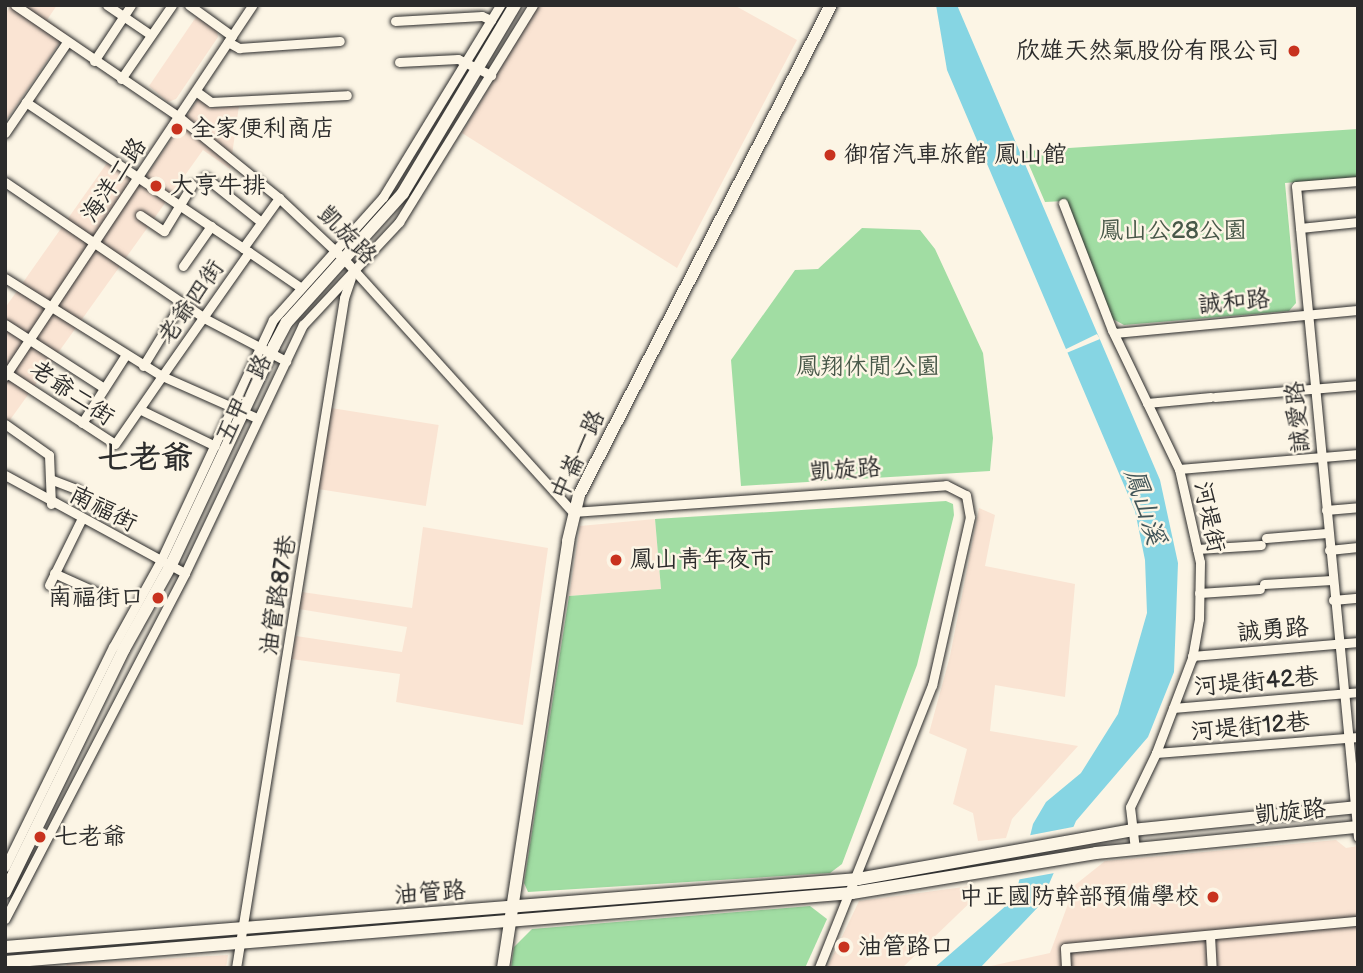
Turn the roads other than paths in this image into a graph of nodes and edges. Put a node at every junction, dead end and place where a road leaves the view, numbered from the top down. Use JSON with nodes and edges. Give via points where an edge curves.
{"nodes":[{"id":1,"x":15,"y":5,"type":"edge"},
{"id":2,"x":107,"y":5,"type":"edge"},
{"id":3,"x":131,"y":5,"type":"edge"},
{"id":4,"x":172,"y":5,"type":"edge"},
{"id":5,"x":188,"y":5,"type":"edge"},
{"id":6,"x":252,"y":5,"type":"edge"},
{"id":7,"x":500,"y":5,"type":"edge"},
{"id":8,"x":515,"y":5,"type":"edge"},
{"id":9,"x":533,"y":5,"type":"edge"},
{"id":10,"x":831,"y":5,"type":"edge"},
{"id":11,"x":123,"y":16,"type":"junction"},
{"id":12,"x":491,"y":20,"type":"junction"},
{"id":13,"x":395,"y":21,"type":"dead end"},
{"id":14,"x":152,"y":35,"type":"junction"},
{"id":15,"x":230,"y":39,"type":"junction"},
{"id":16,"x":340,"y":41,"type":"dead end"},
{"id":17,"x":67,"y":42,"type":"junction"},
{"id":18,"x":94,"y":61,"type":"junction"},
{"id":19,"x":399,"y":62,"type":"dead end"},
{"id":20,"x":466,"y":62,"type":"junction"},
{"id":21,"x":478,"y":69,"type":"junction"},
{"id":22,"x":491,"y":75,"type":"junction"},
{"id":23,"x":121,"y":79,"type":"junction"},
{"id":24,"x":197,"y":93,"type":"junction"},
{"id":25,"x":347,"y":95,"type":"dead end"},
{"id":26,"x":26,"y":102,"type":"junction"},
{"id":27,"x":179,"y":117,"type":"junction"},
{"id":28,"x":5,"y":133,"type":"edge"},
{"id":29,"x":414,"y":146,"type":"junction"},
{"id":30,"x":426,"y":154,"type":"junction"},
{"id":31,"x":439,"y":161,"type":"junction"},
{"id":32,"x":205,"y":177,"type":"dead end"},
{"id":33,"x":138,"y":179,"type":"junction"},
{"id":34,"x":1358,"y":181,"type":"edge"},
{"id":35,"x":5,"y":182,"type":"edge"},
{"id":36,"x":192,"y":186,"type":"dead end"},
{"id":37,"x":279,"y":198,"type":"junction"},
{"id":38,"x":1063,"y":203,"type":"dead end"},
{"id":39,"x":179,"y":205,"type":"junction"},
{"id":40,"x":140,"y":215,"type":"dead end"},
{"id":41,"x":261,"y":222,"type":"junction"},
{"id":42,"x":1358,"y":222,"type":"edge"},
{"id":43,"x":211,"y":226,"type":"junction"},
{"id":44,"x":1300,"y":228,"type":"junction"},
{"id":45,"x":94,"y":244,"type":"junction"},
{"id":46,"x":246,"y":250,"type":"junction"},
{"id":47,"x":340,"y":255,"type":"junction"},
{"id":48,"x":183,"y":266,"type":"dead end"},
{"id":49,"x":354,"y":270,"type":"junction"},
{"id":50,"x":5,"y":278,"type":"edge"},
{"id":51,"x":300,"y":287,"type":"junction"},
{"id":52,"x":182,"y":302,"type":"junction"},
{"id":53,"x":52,"y":307,"type":"junction"},
{"id":54,"x":1358,"y":310,"type":"edge"},
{"id":55,"x":1308,"y":315,"type":"junction"},
{"id":56,"x":204,"y":318,"type":"junction"},
{"id":57,"x":5,"y":324,"type":"edge"},
{"id":58,"x":1114,"y":333,"type":"junction"},
{"id":59,"x":29,"y":340,"type":"junction"},
{"id":60,"x":264,"y":352,"type":"junction"},
{"id":61,"x":125,"y":356,"type":"junction"},
{"id":62,"x":286,"y":361,"type":"junction"},
{"id":63,"x":143,"y":366,"type":"junction"},
{"id":64,"x":6,"y":373,"type":"edge"},
{"id":65,"x":162,"y":376,"type":"junction"},
{"id":66,"x":1358,"y":385,"type":"edge"},
{"id":67,"x":104,"y":388,"type":"junction"},
{"id":68,"x":1314,"y":389,"type":"junction"},
{"id":69,"x":1147,"y":402,"type":"junction"},
{"id":70,"x":236,"y":409,"type":"junction"},
{"id":71,"x":141,"y":410,"type":"junction"},
{"id":72,"x":257,"y":418,"type":"junction"},
{"id":73,"x":82,"y":423,"type":"junction"},
{"id":74,"x":5,"y":424,"type":"edge"},
{"id":75,"x":217,"y":447,"type":"junction"},
{"id":76,"x":1358,"y":454,"type":"edge"},
{"id":77,"x":1321,"y":457,"type":"junction"},
{"id":78,"x":1179,"y":470,"type":"junction"},
{"id":79,"x":5,"y":476,"type":"edge"},
{"id":80,"x":50,"y":479,"type":"junction"},
{"id":81,"x":78,"y":490,"type":"dead end"},
{"id":82,"x":51,"y":504,"type":"junction"},
{"id":83,"x":1358,"y":507,"type":"edge"},
{"id":84,"x":1326,"y":510,"type":"junction"},
{"id":85,"x":573,"y":512,"type":"junction"},
{"id":86,"x":81,"y":520,"type":"junction"},
{"id":87,"x":1327,"y":533,"type":"junction"},
{"id":88,"x":1358,"y":547,"type":"edge"},
{"id":89,"x":1197,"y":549,"type":"junction"},
{"id":90,"x":1329,"y":550,"type":"junction"},
{"id":91,"x":166,"y":563,"type":"junction"},
{"id":92,"x":54,"y":573,"type":"junction"},
{"id":93,"x":185,"y":573,"type":"junction"},
{"id":94,"x":1332,"y":580,"type":"junction"},
{"id":95,"x":48,"y":585,"type":"dead end"},
{"id":96,"x":1199,"y":593,"type":"junction"},
{"id":97,"x":105,"y":596,"type":"dead end"},
{"id":98,"x":1358,"y":598,"type":"edge"},
{"id":99,"x":1333,"y":600,"type":"junction"},
{"id":100,"x":1358,"y":642,"type":"edge"},
{"id":101,"x":1337,"y":644,"type":"junction"},
{"id":102,"x":1192,"y":656,"type":"junction"},
{"id":103,"x":1358,"y":692,"type":"edge"},
{"id":104,"x":1343,"y":694,"type":"junction"},
{"id":105,"x":1173,"y":708,"type":"junction"},
{"id":106,"x":1353,"y":738,"type":"edge"},
{"id":107,"x":1156,"y":754,"type":"junction"},
{"id":108,"x":1356,"y":807,"type":"edge"},
{"id":109,"x":1357,"y":827,"type":"edge"},
{"id":110,"x":1132,"y":830,"type":"junction"},
{"id":111,"x":1358,"y":837,"type":"edge"},
{"id":112,"x":1135,"y":849,"type":"junction"},
{"id":113,"x":14,"y":862,"type":"edge"},
{"id":114,"x":858,"y":879,"type":"junction"},
{"id":115,"x":5,"y":892,"type":"edge"},
{"id":116,"x":852,"y":893,"type":"junction"},
{"id":117,"x":511,"y":913,"type":"junction"},
{"id":118,"x":5,"y":919,"type":"edge"},
{"id":119,"x":1358,"y":921,"type":"edge"},
{"id":120,"x":243,"y":927,"type":"junction"},
{"id":121,"x":1210,"y":935,"type":"junction"},
{"id":122,"x":240,"y":943,"type":"junction"},
{"id":123,"x":5,"y":947,"type":"edge"},
{"id":124,"x":5,"y":962,"type":"edge"},
{"id":125,"x":236,"y":968,"type":"edge"},
{"id":126,"x":503,"y":968,"type":"edge"},
{"id":127,"x":819,"y":968,"type":"edge"},
{"id":128,"x":1066,"y":968,"type":"edge"},
{"id":129,"x":1212,"y":968,"type":"edge"}],
"edges":[{"from":1,"to":17,"type":"street","name":"凱旋路"},
{"from":2,"to":11,"type":"street"},
{"from":3,"to":11,"type":"street"},
{"from":4,"to":14,"type":"street"},
{"from":5,"to":15,"type":"street"},
{"from":6,"to":15,"type":"street","name":"海洋二路"},
{"from":7,"to":12,"type":"street","name":"五甲一路"},
{"from":8,"to":21,"type":"street","name":"五甲一路"},
{"from":9,"to":22,"type":"street","name":"五甲一路"},
{"from":10,"to":85,"type":"street","name":"中崙一路"},
{"from":11,"to":14,"type":"street"},
{"from":11,"to":18,"type":"street"},
{"from":12,"to":13,"type":"street","via":[[482,16]]},
{"from":12,"to":20,"type":"street","name":"五甲一路"},
{"from":14,"to":23,"type":"street"},
{"from":15,"to":16,"type":"street","via":[[239,48]]},
{"from":15,"to":24,"type":"street","name":"海洋二路"},
{"from":17,"to":18,"type":"street","name":"凱旋路"},
{"from":17,"to":26,"type":"street"},
{"from":18,"to":23,"type":"street","name":"凱旋路"},
{"from":19,"to":20,"type":"street"},
{"from":20,"to":21,"type":"street"},
{"from":20,"to":29,"type":"street","name":"五甲一路"},
{"from":21,"to":22,"type":"street"},
{"from":21,"to":30,"type":"street","name":"五甲一路"},
{"from":22,"to":31,"type":"street","name":"五甲一路"},
{"from":23,"to":27,"type":"street","name":"凱旋路"},
{"from":24,"to":25,"type":"street","via":[[211,102]]},
{"from":24,"to":27,"type":"street","name":"海洋二路"},
{"from":26,"to":28,"type":"street"},
{"from":26,"to":33,"type":"street","name":"老爺四街"},
{"from":27,"to":33,"type":"street","name":"海洋二路"},
{"from":27,"to":37,"type":"street","name":"凱旋路"},
{"from":29,"to":30,"type":"street"},
{"from":29,"to":47,"type":"street","name":"五甲一路"},
{"from":30,"to":31,"type":"street"},
{"from":30,"to":47,"type":"street","name":"五甲一路","via":[[388,213]]},
{"from":31,"to":49,"type":"street","name":"五甲一路","via":[[399,222]]},
{"from":32,"to":41,"type":"street"},
{"from":33,"to":39,"type":"street","name":"老爺四街"},
{"from":33,"to":45,"type":"street","name":"海洋二路"},
{"from":34,"to":44,"type":"street","name":"誠愛路","via":[[1296,186]]},
{"from":35,"to":45,"type":"street"},
{"from":36,"to":39,"type":"street"},
{"from":37,"to":41,"type":"street"},
{"from":37,"to":47,"type":"street","name":"凱旋路"},
{"from":38,"to":58,"type":"street","name":"河堤街"},
{"from":39,"to":40,"type":"street","via":[[164,231]]},
{"from":39,"to":43,"type":"street","name":"老爺四街"},
{"from":41,"to":46,"type":"street"},
{"from":42,"to":44,"type":"street"},
{"from":43,"to":46,"type":"street","name":"老爺四街"},
{"from":43,"to":48,"type":"street"},
{"from":44,"to":55,"type":"street","name":"誠愛路"},
{"from":45,"to":52,"type":"street"},
{"from":45,"to":53,"type":"street","name":"海洋二路"},
{"from":46,"to":51,"type":"street"},
{"from":46,"to":56,"type":"street","name":"老爺四街"},
{"from":47,"to":49,"type":"street","name":"凱旋路"},
{"from":47,"to":51,"type":"street","name":"五甲一路"},
{"from":47,"to":60,"type":"street","name":"五甲一路"},
{"from":49,"to":62,"type":"street","name":"五甲一路","via":[[303,325]]},
{"from":49,"to":85,"type":"street","name":"凱旋路"},
{"from":49,"to":120,"type":"street","name":"油管路87巷","via":[[344,298]]},
{"from":50,"to":53,"type":"street","name":"老爺四街"},
{"from":51,"to":60,"type":"street","name":"五甲一路","via":[[273,320]]},
{"from":52,"to":56,"type":"street"},
{"from":52,"to":63,"type":"street"},
{"from":53,"to":59,"type":"street","name":"海洋二路"},
{"from":53,"to":61,"type":"street","name":"老爺四街"},
{"from":54,"to":55,"type":"street","name":"誠和路"},
{"from":55,"to":58,"type":"street","name":"誠和路"},
{"from":55,"to":68,"type":"street","name":"誠愛路"},
{"from":56,"to":60,"type":"street"},
{"from":56,"to":65,"type":"street","name":"老爺四街"},
{"from":57,"to":59,"type":"street"},
{"from":58,"to":69,"type":"street","name":"河堤街"},
{"from":59,"to":64,"type":"street","name":"海洋二路"},
{"from":59,"to":67,"type":"street"},
{"from":60,"to":62,"type":"street"},
{"from":60,"to":70,"type":"street","name":"五甲一路"},
{"from":61,"to":63,"type":"street","name":"老爺四街"},
{"from":61,"to":67,"type":"street"},
{"from":62,"to":72,"type":"street","name":"五甲一路"},
{"from":63,"to":65,"type":"street","name":"老爺四街"},
{"from":64,"to":73,"type":"street","name":"老爺二街"},
{"from":65,"to":70,"type":"street"},
{"from":65,"to":71,"type":"street"},
{"from":66,"to":68,"type":"street"},
{"from":67,"to":73,"type":"street"},
{"from":68,"to":69,"type":"street"},
{"from":68,"to":77,"type":"street","name":"誠愛路"},
{"from":69,"to":78,"type":"street","name":"河堤街"},
{"from":70,"to":72,"type":"street"},
{"from":70,"to":75,"type":"street","name":"五甲一路"},
{"from":71,"to":73,"type":"street","name":"老爺二街","via":[[116,444]]},
{"from":71,"to":75,"type":"street"},
{"from":72,"to":93,"type":"street","name":"五甲一路"},
{"from":74,"to":80,"type":"street","via":[[49,454]]},
{"from":75,"to":91,"type":"street","name":"五甲一路"},
{"from":76,"to":77,"type":"street"},
{"from":77,"to":78,"type":"street"},
{"from":77,"to":84,"type":"street","name":"誠愛路"},
{"from":78,"to":89,"type":"street","name":"河堤街"},
{"from":79,"to":82,"type":"street","name":"南福街"},
{"from":80,"to":81,"type":"street"},
{"from":80,"to":82,"type":"street"},
{"from":82,"to":86,"type":"street","name":"南福街"},
{"from":83,"to":84,"type":"street"},
{"from":84,"to":87,"type":"street","name":"誠愛路"},
{"from":85,"to":114,"type":"street","name":"凱旋路","via":[[946,485],[966,495],[970,517],[932,685]]},
{"from":85,"to":117,"type":"street","name":"中崙一路"},
{"from":86,"to":91,"type":"street","name":"南福街"},
{"from":86,"to":92,"type":"street"},
{"from":87,"to":89,"type":"street"},
{"from":87,"to":90,"type":"street","name":"誠愛路"},
{"from":88,"to":90,"type":"street"},
{"from":89,"to":96,"type":"street","name":"河堤街"},
{"from":90,"to":94,"type":"street","name":"誠愛路"},
{"from":91,"to":93,"type":"street","name":"南福街"},
{"from":91,"to":113,"type":"street","name":"五甲一路"},
{"from":92,"to":95,"type":"street"},
{"from":92,"to":97,"type":"street"},
{"from":93,"to":113,"type":"street","name":"五甲一路"},
{"from":94,"to":96,"type":"street"},
{"from":94,"to":99,"type":"street","name":"誠愛路"},
{"from":96,"to":102,"type":"street","name":"河堤街"},
{"from":98,"to":99,"type":"street"},
{"from":99,"to":101,"type":"street","name":"誠愛路"},
{"from":100,"to":101,"type":"street","name":"誠勇路"},
{"from":101,"to":102,"type":"street","name":"誠勇路"},
{"from":101,"to":104,"type":"street","name":"誠愛路"},
{"from":102,"to":105,"type":"street","name":"河堤街"},
{"from":103,"to":104,"type":"street","name":"河堤街42巷"},
{"from":104,"to":105,"type":"street","name":"河堤街42巷"},
{"from":104,"to":106,"type":"street","name":"誠愛路"},
{"from":105,"to":107,"type":"street","name":"河堤街"},
{"from":106,"to":107,"type":"street","name":"河堤街12巷"},
{"from":106,"to":108,"type":"street","name":"誠愛路"},
{"from":107,"to":110,"type":"street","name":"河堤街","via":[[1135,791],[1130,807]]},
{"from":108,"to":109,"type":"street","name":"誠愛路"},
{"from":108,"to":110,"type":"street","name":"凱旋路"},
{"from":109,"to":111,"type":"street","name":"誠愛路"},
{"from":109,"to":112,"type":"street","name":"凱旋路"},
{"from":110,"to":112,"type":"street","name":"河堤街"},
{"from":110,"to":114,"type":"street","name":"凱旋路"},
{"from":112,"to":116,"type":"street","name":"凱旋路"},
{"from":113,"to":115,"type":"street","name":"五甲一路"},
{"from":113,"to":118,"type":"street","name":"五甲一路"},
{"from":114,"to":116,"type":"street"},
{"from":114,"to":117,"type":"street","name":"油管路"},
{"from":116,"to":117,"type":"street","name":"油管路"},
{"from":116,"to":127,"type":"street"},
{"from":117,"to":120,"type":"street","name":"油管路"},
{"from":117,"to":122,"type":"street","name":"油管路"},
{"from":117,"to":126,"type":"street","name":"中崙一路"},
{"from":119,"to":121,"type":"street"},
{"from":120,"to":122,"type":"street","name":"油管路87巷"},
{"from":120,"to":123,"type":"street","name":"油管路"},
{"from":121,"to":128,"type":"street","via":[[1065,948]]},
{"from":121,"to":129,"type":"street"},
{"from":122,"to":124,"type":"street","name":"油管路"},
{"from":122,"to":125,"type":"street","name":"油管路87巷"}]}
